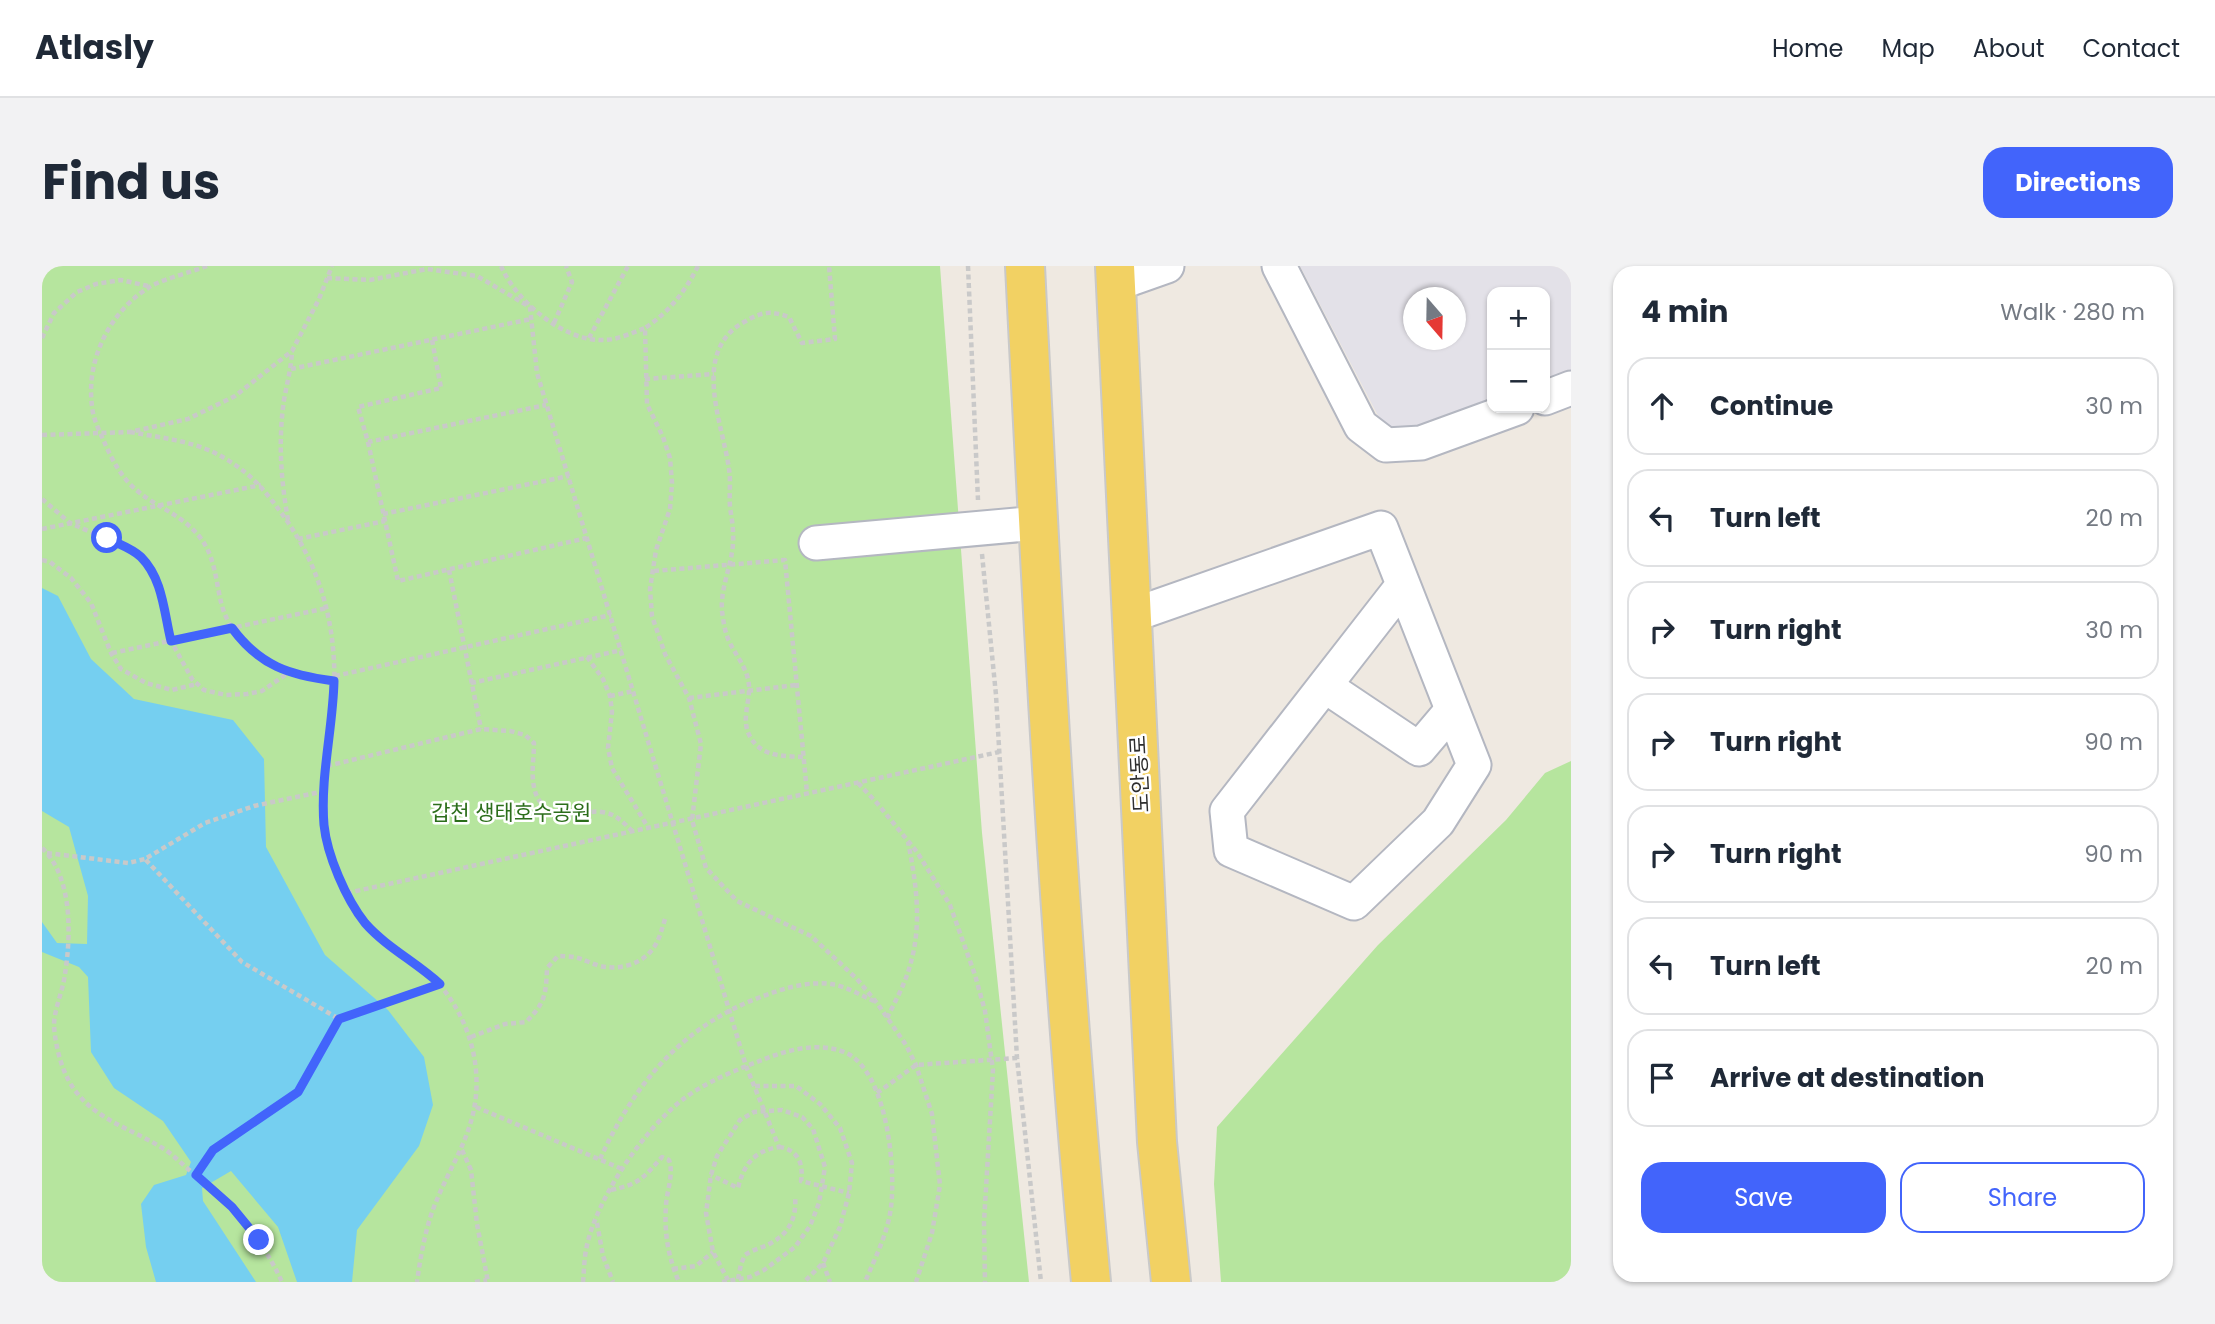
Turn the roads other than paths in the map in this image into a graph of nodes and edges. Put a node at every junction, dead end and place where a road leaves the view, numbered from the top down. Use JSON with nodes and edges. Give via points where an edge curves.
{"nodes":[{"id":1,"x":1025,"y":266,"type":"edge"},
{"id":2,"x":1167,"y":266,"type":"edge"},
{"id":3,"x":1279,"y":266,"type":"edge"},
{"id":4,"x":1116,"y":275,"type":"edge"},
{"id":5,"x":1571,"y":388,"type":"edge"},
{"id":6,"x":1550,"y":396,"type":"edge"},
{"id":7,"x":1503,"y":413,"type":"edge"},
{"id":8,"x":1038,"y":523,"type":"junction"},
{"id":9,"x":816,"y":543,"type":"dead end"},
{"id":10,"x":1403,"y":585,"type":"junction"},
{"id":11,"x":1133,"y":615,"type":"junction"},
{"id":12,"x":1325,"y":686,"type":"junction"},
{"id":13,"x":1452,"y":710,"type":"junction"},
{"id":14,"x":1091,"y":1282,"type":"edge"},
{"id":15,"x":1171,"y":1282,"type":"edge"}],
"edges":[{"from":1,"to":8,"type":"main road"},
{"from":2,"to":4,"type":"lane"},
{"from":3,"to":7,"type":"lane","via":[[1362,426],[1386,445],[1421,443]]},
{"from":4,"to":11,"type":"main road","name":"도안동로"},
{"from":5,"to":6,"type":"lane"},
{"from":8,"to":9,"type":"lane"},
{"from":8,"to":14,"type":"main road","via":[[1076,1124]]},
{"from":10,"to":11,"type":"lane","via":[[1381,528]]},
{"from":10,"to":12,"type":"lane"},
{"from":10,"to":13,"type":"lane"},
{"from":11,"to":15,"type":"main road","name":"도안동로","via":[[1157,1142]]},
{"from":12,"to":13,"type":"lane","via":[[1419,749]]},
{"from":12,"to":13,"type":"lane","via":[[1227,811],[1231,850],[1353,903],[1438,822],[1474,765]]}]}
